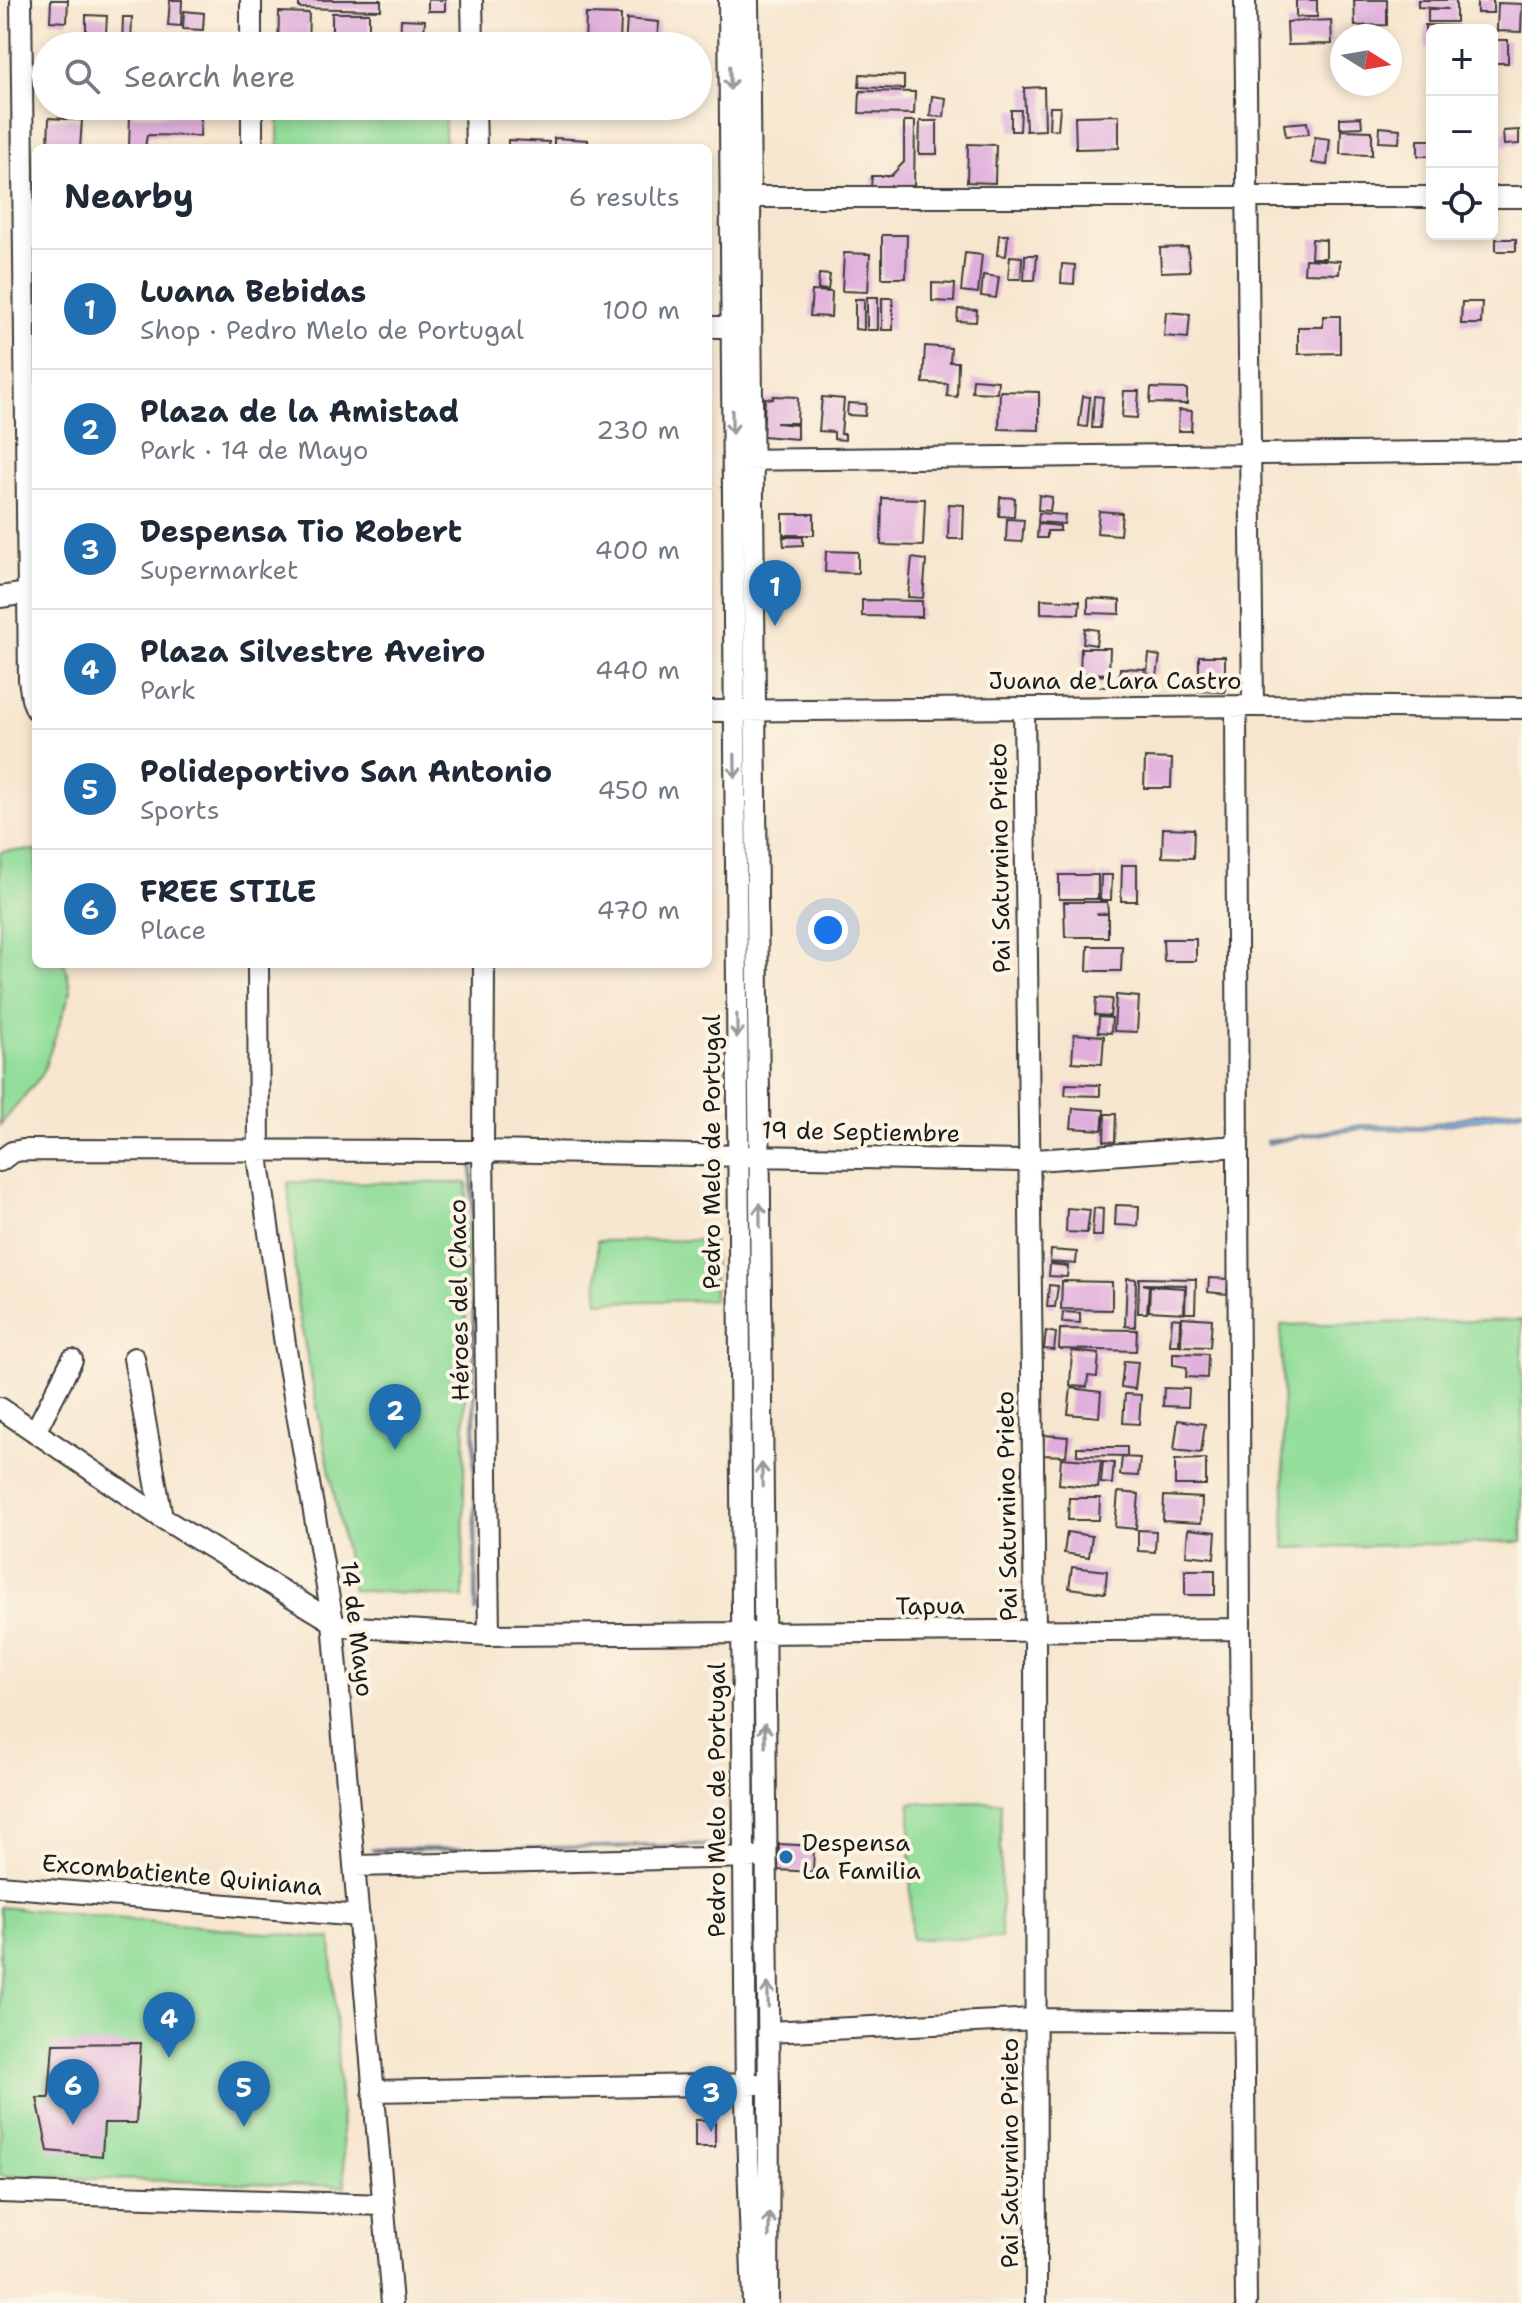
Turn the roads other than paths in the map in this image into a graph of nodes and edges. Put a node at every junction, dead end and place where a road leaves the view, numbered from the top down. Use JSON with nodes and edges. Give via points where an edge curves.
{"nodes":[{"id":1,"x":21,"y":0,"type":"edge"},
{"id":2,"x":251,"y":0,"type":"edge"},
{"id":3,"x":472,"y":0,"type":"edge"},
{"id":4,"x":729,"y":0,"type":"edge"},
{"id":5,"x":748,"y":0,"type":"edge"},
{"id":6,"x":1245,"y":0,"type":"edge"},
{"id":7,"x":251,"y":32,"type":"edge"},
{"id":8,"x":473,"y":32,"type":"edge"},
{"id":9,"x":252,"y":120,"type":"edge"},
{"id":10,"x":475,"y":120,"type":"edge"},
{"id":11,"x":252,"y":144,"type":"edge"},
{"id":12,"x":476,"y":144,"type":"edge"},
{"id":13,"x":740,"y":196,"type":"junction"},
{"id":14,"x":1247,"y":197,"type":"junction"},
{"id":15,"x":1426,"y":197,"type":"edge"},
{"id":16,"x":1498,"y":197,"type":"edge"},
{"id":17,"x":1522,"y":197,"type":"edge"},
{"id":18,"x":712,"y":327,"type":"edge"},
{"id":19,"x":741,"y":327,"type":"junction"},
{"id":20,"x":30,"y":331,"type":"edge"},
{"id":21,"x":1522,"y":451,"type":"edge"},
{"id":22,"x":1250,"y":453,"type":"junction"},
{"id":23,"x":743,"y":460,"type":"junction"},
{"id":24,"x":28,"y":593,"type":"junction"},
{"id":25,"x":0,"y":597,"type":"edge"},
{"id":26,"x":32,"y":699,"type":"edge"},
{"id":27,"x":1244,"y":706,"type":"junction"},
{"id":28,"x":1024,"y":708,"type":"junction"},
{"id":29,"x":1522,"y":708,"type":"edge"},
{"id":30,"x":756,"y":709,"type":"junction"},
{"id":31,"x":734,"y":710,"type":"junction"},
{"id":32,"x":712,"y":711,"type":"edge"},
{"id":33,"x":258,"y":968,"type":"edge"},
{"id":34,"x":484,"y":968,"type":"edge"},
{"id":35,"x":1238,"y":1146,"type":"junction"},
{"id":36,"x":483,"y":1151,"type":"junction"},
{"id":37,"x":259,"y":1152,"type":"junction"},
{"id":38,"x":738,"y":1156,"type":"junction"},
{"id":39,"x":760,"y":1156,"type":"junction"},
{"id":40,"x":1029,"y":1160,"type":"junction"},
{"id":41,"x":0,"y":1161,"type":"edge"},
{"id":42,"x":134,"y":1358,"type":"dead end"},
{"id":43,"x":72,"y":1360,"type":"dead end"},
{"id":44,"x":739,"y":1362,"type":"junction"},
{"id":45,"x":760,"y":1362,"type":"junction"},
{"id":46,"x":0,"y":1408,"type":"edge"},
{"id":47,"x":35,"y":1432,"type":"junction"},
{"id":48,"x":162,"y":1518,"type":"junction"},
{"id":49,"x":333,"y":1622,"type":"junction"},
{"id":50,"x":1240,"y":1629,"type":"junction"},
{"id":51,"x":1035,"y":1630,"type":"junction"},
{"id":52,"x":742,"y":1634,"type":"junction"},
{"id":53,"x":764,"y":1634,"type":"junction"},
{"id":54,"x":489,"y":1635,"type":"junction"},
{"id":55,"x":744,"y":1857,"type":"junction"},
{"id":56,"x":766,"y":1857,"type":"junction"},
{"id":57,"x":354,"y":1866,"type":"junction"},
{"id":58,"x":0,"y":1886,"type":"edge"},
{"id":59,"x":359,"y":1916,"type":"junction"},
{"id":60,"x":1035,"y":2019,"type":"junction"},
{"id":61,"x":1243,"y":2021,"type":"junction"},
{"id":62,"x":768,"y":2032,"type":"junction"},
{"id":63,"x":769,"y":2083,"type":"junction"},
{"id":64,"x":745,"y":2084,"type":"junction"},
{"id":65,"x":373,"y":2091,"type":"junction"},
{"id":66,"x":0,"y":2192,"type":"edge"},
{"id":67,"x":383,"y":2205,"type":"junction"},
{"id":68,"x":392,"y":2303,"type":"edge"},
{"id":69,"x":753,"y":2303,"type":"edge"},
{"id":70,"x":768,"y":2303,"type":"edge"},
{"id":71,"x":1036,"y":2303,"type":"edge"},
{"id":72,"x":1246,"y":2303,"type":"edge"}],
"edges":[{"from":1,"to":20,"type":"street"},
{"from":2,"to":7,"type":"street"},
{"from":3,"to":8,"type":"street"},
{"from":4,"to":13,"type":"street","name":"Pedro Melo de Portugal","one_way":true},
{"from":5,"to":13,"type":"street","name":"Pedro Melo de Portugal"},
{"from":6,"to":14,"type":"street"},
{"from":9,"to":11,"type":"street"},
{"from":10,"to":12,"type":"street"},
{"from":13,"to":14,"type":"street"},
{"from":13,"to":19,"type":"street","name":"Pedro Melo de Portugal"},
{"from":14,"to":15,"type":"street"},
{"from":14,"to":22,"type":"street"},
{"from":16,"to":17,"type":"street"},
{"from":18,"to":19,"type":"street"},
{"from":19,"to":23,"type":"street","name":"Pedro Melo de Portugal"},
{"from":20,"to":24,"type":"street"},
{"from":21,"to":22,"type":"street"},
{"from":22,"to":23,"type":"street"},
{"from":22,"to":27,"type":"street"},
{"from":23,"to":30,"type":"street","name":"Pedro Melo de Portugal"},
{"from":23,"to":31,"type":"street","name":"Pedro Melo de Portugal"},
{"from":24,"to":25,"type":"street"},
{"from":24,"to":26,"type":"street"},
{"from":27,"to":28,"type":"street","name":"Juana de Lara Castro"},
{"from":27,"to":29,"type":"street","name":"Juana de Lara Castro"},
{"from":27,"to":35,"type":"street"},
{"from":28,"to":30,"type":"street","name":"Juana de Lara Castro"},
{"from":28,"to":40,"type":"street","name":"Pai Saturnino Prieto"},
{"from":30,"to":31,"type":"street","name":"Juana de Lara Castro"},
{"from":30,"to":39,"type":"street","name":"Pedro Melo de Portugal"},
{"from":31,"to":32,"type":"street","name":"Juana de Lara Castro"},
{"from":31,"to":38,"type":"street","name":"Pedro Melo de Portugal","one_way":true},
{"from":33,"to":37,"type":"street","name":"14 de Mayo"},
{"from":34,"to":36,"type":"street","name":"Héroes del Chaco"},
{"from":35,"to":40,"type":"street","name":"19 de Septiembre"},
{"from":35,"to":50,"type":"street"},
{"from":36,"to":37,"type":"street","name":"19 de Septiembre"},
{"from":36,"to":38,"type":"street","name":"19 de Septiembre"},
{"from":36,"to":54,"type":"street","name":"Héroes del Chaco"},
{"from":37,"to":41,"type":"street","name":"19 de Septiembre","via":[[23,1150]]},
{"from":37,"to":49,"type":"street","name":"14 de Mayo","via":[[285,1344]]},
{"from":38,"to":39,"type":"street","name":"19 de Septiembre"},
{"from":38,"to":44,"type":"street","name":"Pedro Melo de Portugal"},
{"from":39,"to":40,"type":"street","name":"19 de Septiembre"},
{"from":45,"to":39,"type":"street","name":"Pedro Melo de Portugal","one_way":true},
{"from":40,"to":51,"type":"street","name":"Pai Saturnino Prieto"},
{"from":42,"to":48,"type":"street"},
{"from":43,"to":47,"type":"street"},
{"from":44,"to":45,"type":"street"},
{"from":44,"to":52,"type":"street","name":"Pedro Melo de Portugal"},
{"from":53,"to":45,"type":"street","name":"Pedro Melo de Portugal","one_way":true},
{"from":46,"to":47,"type":"street"},
{"from":47,"to":48,"type":"street"},
{"from":48,"to":49,"type":"street"},
{"from":49,"to":54,"type":"street","name":"Tapua"},
{"from":49,"to":57,"type":"street","name":"14 de Mayo"},
{"from":50,"to":51,"type":"street","name":"Tapua"},
{"from":50,"to":61,"type":"street"},
{"from":51,"to":53,"type":"street","name":"Tapua"},
{"from":51,"to":60,"type":"street","name":"Pai Saturnino Prieto"},
{"from":52,"to":53,"type":"street","name":"Tapua"},
{"from":52,"to":54,"type":"street","name":"Tapua"},
{"from":52,"to":55,"type":"street","name":"Pedro Melo de Portugal"},
{"from":56,"to":53,"type":"street","name":"Pedro Melo de Portugal","one_way":true},
{"from":55,"to":56,"type":"street"},
{"from":55,"to":57,"type":"street"},
{"from":55,"to":64,"type":"street","name":"Pedro Melo de Portugal"},
{"from":62,"to":56,"type":"street","name":"Pedro Melo de Portugal","one_way":true},
{"from":57,"to":59,"type":"street","name":"14 de Mayo"},
{"from":58,"to":59,"type":"street","name":"Excombatiente Quiniana"},
{"from":59,"to":65,"type":"street","name":"14 de Mayo"},
{"from":60,"to":61,"type":"street"},
{"from":60,"to":62,"type":"street"},
{"from":60,"to":71,"type":"street","name":"Pai Saturnino Prieto"},
{"from":61,"to":72,"type":"street"},
{"from":62,"to":63,"type":"street","name":"Pedro Melo de Portugal"},
{"from":63,"to":64,"type":"street"},
{"from":70,"to":63,"type":"street","name":"Pedro Melo de Portugal","one_way":true},
{"from":64,"to":65,"type":"street"},
{"from":64,"to":69,"type":"street","name":"Pedro Melo de Portugal"},
{"from":65,"to":67,"type":"street","name":"14 de Mayo"},
{"from":66,"to":67,"type":"street"},
{"from":67,"to":68,"type":"street","name":"14 de Mayo"}]}
